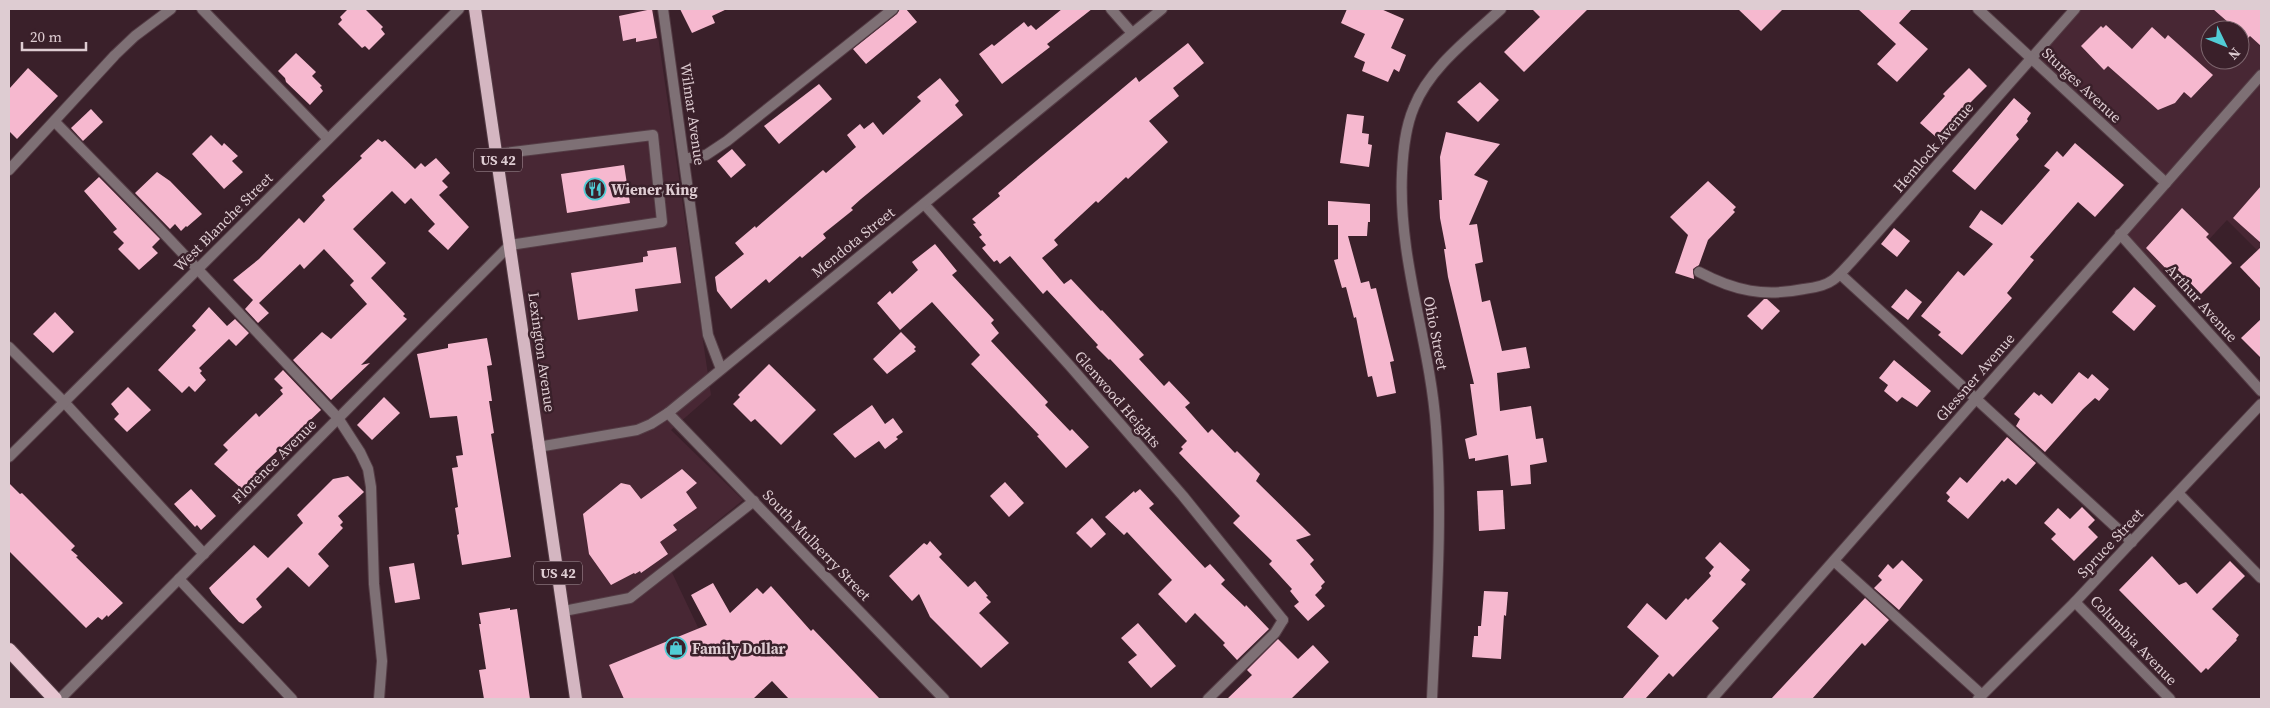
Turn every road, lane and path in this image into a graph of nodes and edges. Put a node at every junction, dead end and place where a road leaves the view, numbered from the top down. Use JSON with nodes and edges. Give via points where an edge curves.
{"nodes":[{"id":1,"x":172,"y":9,"type":"edge"},
{"id":2,"x":202,"y":9,"type":"edge"},
{"id":3,"x":459,"y":9,"type":"edge"},
{"id":4,"x":475,"y":9,"type":"edge"},
{"id":5,"x":663,"y":9,"type":"edge"},
{"id":6,"x":893,"y":9,"type":"edge"},
{"id":7,"x":1111,"y":9,"type":"edge"},
{"id":8,"x":1162,"y":9,"type":"edge"},
{"id":9,"x":1501,"y":9,"type":"edge"},
{"id":10,"x":1978,"y":9,"type":"edge"},
{"id":11,"x":2075,"y":9,"type":"edge"},
{"id":12,"x":1132,"y":33,"type":"junction"},
{"id":13,"x":2032,"y":58,"type":"junction"},
{"id":14,"x":2261,"y":75,"type":"edge"},
{"id":15,"x":55,"y":122,"type":"junction"},
{"id":16,"x":328,"y":139,"type":"junction"},
{"id":17,"x":498,"y":154,"type":"junction"},
{"id":18,"x":684,"y":159,"type":"junction"},
{"id":19,"x":9,"y":170,"type":"edge"},
{"id":20,"x":2166,"y":183,"type":"junction"},
{"id":21,"x":924,"y":204,"type":"junction"},
{"id":22,"x":2120,"y":234,"type":"junction"},
{"id":23,"x":510,"y":245,"type":"junction"},
{"id":24,"x":198,"y":269,"type":"junction"},
{"id":25,"x":1699,"y":272,"type":"dead end"},
{"id":26,"x":1840,"y":274,"type":"junction"},
{"id":27,"x":9,"y":347,"type":"edge"},
{"id":28,"x":721,"y":369,"type":"junction"},
{"id":29,"x":2261,"y":391,"type":"edge"},
{"id":30,"x":1976,"y":399,"type":"junction"},
{"id":31,"x":64,"y":402,"type":"junction"},
{"id":32,"x":2261,"y":404,"type":"edge"},
{"id":33,"x":668,"y":413,"type":"junction"},
{"id":34,"x":338,"y":418,"type":"junction"},
{"id":35,"x":538,"y":447,"type":"junction"},
{"id":36,"x":9,"y":458,"type":"edge"},
{"id":37,"x":2178,"y":493,"type":"junction"},
{"id":38,"x":754,"y":501,"type":"junction"},
{"id":39,"x":2132,"y":542,"type":"junction"},
{"id":40,"x":204,"y":554,"type":"junction"},
{"id":41,"x":1834,"y":561,"type":"junction"},
{"id":42,"x":2261,"y":578,"type":"edge"},
{"id":43,"x":179,"y":579,"type":"junction"},
{"id":44,"x":2075,"y":602,"type":"junction"},
{"id":45,"x":564,"y":611,"type":"junction"},
{"id":46,"x":9,"y":650,"type":"edge"},
{"id":47,"x":1980,"y":697,"type":"edge"},
{"id":48,"x":55,"y":699,"type":"edge"},
{"id":49,"x":60,"y":699,"type":"edge"},
{"id":50,"x":292,"y":699,"type":"edge"},
{"id":51,"x":379,"y":699,"type":"edge"},
{"id":52,"x":576,"y":699,"type":"edge"},
{"id":53,"x":944,"y":699,"type":"edge"},
{"id":54,"x":1208,"y":699,"type":"edge"},
{"id":55,"x":1432,"y":699,"type":"edge"},
{"id":56,"x":1712,"y":699,"type":"edge"},
{"id":57,"x":2170,"y":699,"type":"edge"}],
"edges":[{"from":1,"to":15,"type":"street","via":[[115,55]]},
{"from":2,"to":16,"type":"street"},
{"from":3,"to":16,"type":"street","name":"West Blanche Street"},
{"from":4,"to":17,"type":"main road","name":"Lexington Avenue","number":"US 42"},
{"from":5,"to":18,"type":"street","name":"Wilmar Avenue"},
{"from":6,"to":18,"type":"street","via":[[727,141],[706,155]]},
{"from":7,"to":12,"type":"street"},
{"from":8,"to":12,"type":"street","name":"Mendota Street"},
{"from":9,"to":55,"type":"street","name":"Ohio Street","via":[[1433,76],[1414,106],[1403,147],[1401,218],[1410,282],[1430,377],[1438,458],[1440,521]]},
{"from":10,"to":13,"type":"street","name":"Sturges Avenue"},
{"from":11,"to":13,"type":"street","name":"Hemlock Avenue"},
{"from":12,"to":21,"type":"street","name":"Mendota Street"},
{"from":13,"to":20,"type":"street","name":"Sturges Avenue"},
{"from":13,"to":26,"type":"street","name":"Hemlock Avenue"},
{"from":14,"to":20,"type":"street","name":"Glessner Avenue"},
{"from":15,"to":19,"type":"street"},
{"from":15,"to":24,"type":"street"},
{"from":16,"to":24,"type":"street","name":"West Blanche Street"},
{"from":17,"to":23,"type":"main road","name":"Lexington Avenue","number":"US 42"},
{"from":17,"to":23,"type":"street","via":[[653,136],[662,222]]},
{"from":18,"to":28,"type":"street","name":"Wilmar Avenue","via":[[708,335]]},
{"from":20,"to":22,"type":"street","name":"Glessner Avenue"},
{"from":21,"to":28,"type":"street","name":"Mendota Street"},
{"from":21,"to":54,"type":"street","name":"Glenwood Heights","via":[[1183,496],[1283,620],[1275,633]]},
{"from":22,"to":29,"type":"street","name":"Arthur Avenue"},
{"from":22,"to":30,"type":"street","name":"Glessner Avenue"},
{"from":23,"to":34,"type":"street","name":"Florence Avenue"},
{"from":23,"to":35,"type":"main road","name":"Lexington Avenue","number":"US 42"},
{"from":24,"to":31,"type":"street","name":"West Blanche Street"},
{"from":24,"to":34,"type":"street"},
{"from":25,"to":26,"type":"street","name":"Hemlock Avenue","via":[[1723,285],[1783,293],[1832,281]]},
{"from":26,"to":30,"type":"street"},
{"from":27,"to":31,"type":"street"},
{"from":28,"to":33,"type":"street","name":"Mendota Street"},
{"from":30,"to":39,"type":"street"},
{"from":30,"to":41,"type":"street","name":"Glessner Avenue"},
{"from":31,"to":36,"type":"street","name":"West Blanche Street"},
{"from":31,"to":40,"type":"street"},
{"from":32,"to":37,"type":"street","name":"Spruce Street"},
{"from":33,"to":35,"type":"street","name":"Mendota Street","via":[[637,430]]},
{"from":33,"to":38,"type":"street","name":"South Mulberry Street"},
{"from":34,"to":40,"type":"street","name":"Florence Avenue"},
{"from":34,"to":51,"type":"street","via":[[360,452],[368,469],[371,487],[374,584],[382,661]]},
{"from":35,"to":45,"type":"main road","name":"Lexington Avenue","number":"US 42"},
{"from":37,"to":39,"type":"street","name":"Spruce Street"},
{"from":37,"to":42,"type":"street"},
{"from":38,"to":45,"type":"street","via":[[630,598]]},
{"from":38,"to":53,"type":"street","name":"South Mulberry Street"},
{"from":39,"to":44,"type":"street","name":"Spruce Street"},
{"from":40,"to":43,"type":"street","name":"Florence Avenue"},
{"from":41,"to":47,"type":"street"},
{"from":41,"to":56,"type":"street","name":"Glessner Avenue"},
{"from":43,"to":49,"type":"street","name":"Florence Avenue"},
{"from":43,"to":50,"type":"street"},
{"from":44,"to":47,"type":"street","name":"Spruce Street"},
{"from":44,"to":57,"type":"street","name":"Columbia Avenue"},
{"from":45,"to":52,"type":"main road","name":"Lexington Avenue","number":"US 42"},
{"from":46,"to":48,"type":"highway"}]}
